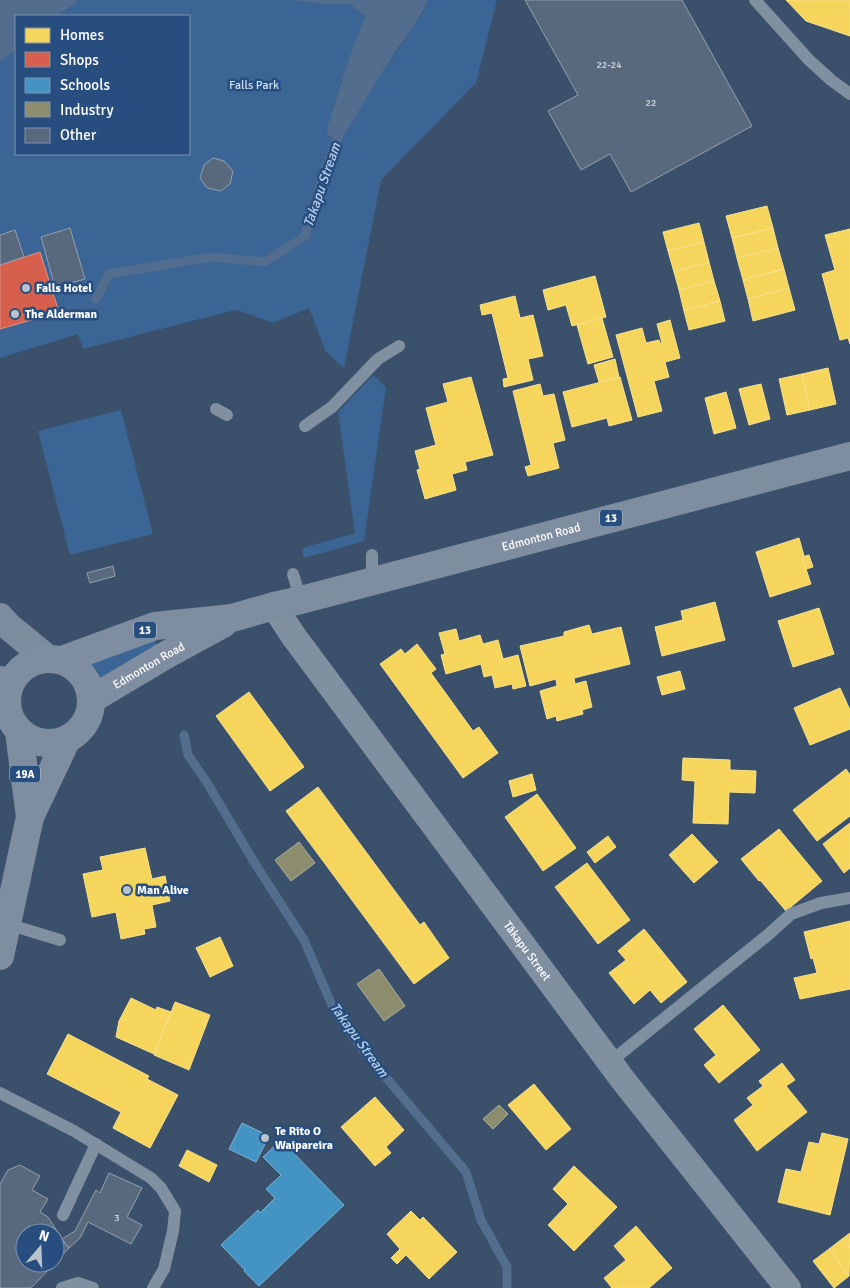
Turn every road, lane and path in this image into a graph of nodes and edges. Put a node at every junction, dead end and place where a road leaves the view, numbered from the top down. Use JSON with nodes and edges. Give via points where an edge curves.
{"nodes":[{"id":1,"x":755,"y":0,"type":"edge"},
{"id":2,"x":850,"y":94,"type":"edge"},
{"id":3,"x":399,"y":346,"type":"dead end"},
{"id":4,"x":305,"y":426,"type":"dead end"},
{"id":5,"x":850,"y":456,"type":"edge"},
{"id":6,"x":293,"y":574,"type":"dead end"},
{"id":7,"x":301,"y":600,"type":"junction"},
{"id":8,"x":274,"y":606,"type":"junction"},
{"id":9,"x":0,"y":617,"type":"edge"},
{"id":10,"x":232,"y":618,"type":"junction"},
{"id":11,"x":55,"y":659,"type":"junction"},
{"id":12,"x":4,"y":686,"type":"edge"},
{"id":13,"x":92,"y":699,"type":"junction"},
{"id":14,"x":19,"y":732,"type":"junction"},
{"id":15,"x":66,"y":741,"type":"junction"},
{"id":16,"x":30,"y":817,"type":"junction"},
{"id":17,"x":850,"y":898,"type":"edge"},
{"id":18,"x":7,"y":924,"type":"junction"},
{"id":19,"x":60,"y":940,"type":"dead end"},
{"id":20,"x":0,"y":956,"type":"edge"},
{"id":21,"x":610,"y":1062,"type":"junction"},
{"id":22,"x":0,"y":1094,"type":"edge"},
{"id":23,"x":96,"y":1144,"type":"junction"},
{"id":24,"x":63,"y":1215,"type":"dead end"},
{"id":25,"x":62,"y":1288,"type":"edge"},
{"id":26,"x":93,"y":1288,"type":"edge"},
{"id":27,"x":152,"y":1288,"type":"edge"},
{"id":28,"x":788,"y":1288,"type":"edge"}],
"edges":[{"from":1,"to":2,"type":"lane","via":[[809,60]]},
{"from":3,"to":4,"type":"lane","via":[[378,359],[332,407]]},
{"from":5,"to":7,"type":"main road","name":"Edmonton Road","number":"13","via":[[372,568]]},
{"from":6,"to":7,"type":"lane"},
{"from":7,"to":8,"type":"main road","name":"Edmonton Road","number":"13"},
{"from":8,"to":10,"type":"main road","name":"Edmonton Road","number":"13"},
{"from":8,"to":21,"type":"street","name":"Tākapu Street"},
{"from":9,"to":11,"type":"main road"},
{"from":10,"to":11,"type":"main road","name":"Edmonton Road","number":"13","via":[[155,626]]},
{"from":10,"to":13,"type":"main road","name":"Edmonton Road","number":"13"},
{"from":11,"to":12,"type":"main road","via":[[28,664]]},
{"from":11,"to":13,"type":"main road","via":[[71,664],[82,674]]},
{"from":12,"to":14,"type":"main road","via":[[10,720]]},
{"from":13,"to":15,"type":"main road","via":[[90,714],[78,732]]},
{"from":14,"to":15,"type":"main road","via":[[45,744]]},
{"from":14,"to":16,"type":"main road","number":"19A"},
{"from":15,"to":16,"type":"main road","number":"19A"},
{"from":16,"to":18,"type":"main road","number":"19A"},
{"from":17,"to":21,"type":"lane","via":[[821,903],[791,914]]},
{"from":18,"to":19,"type":"lane"},
{"from":18,"to":20,"type":"main road","number":"19A"},
{"from":21,"to":28,"type":"street","name":"Tākapu Street"},
{"from":22,"to":23,"type":"lane"},
{"from":23,"to":24,"type":"lane"},
{"from":23,"to":27,"type":"lane","via":[[151,1178],[174,1211],[173,1232],[164,1269]]},
{"from":25,"to":26,"type":"lane","via":[[78,1283]]}]}
